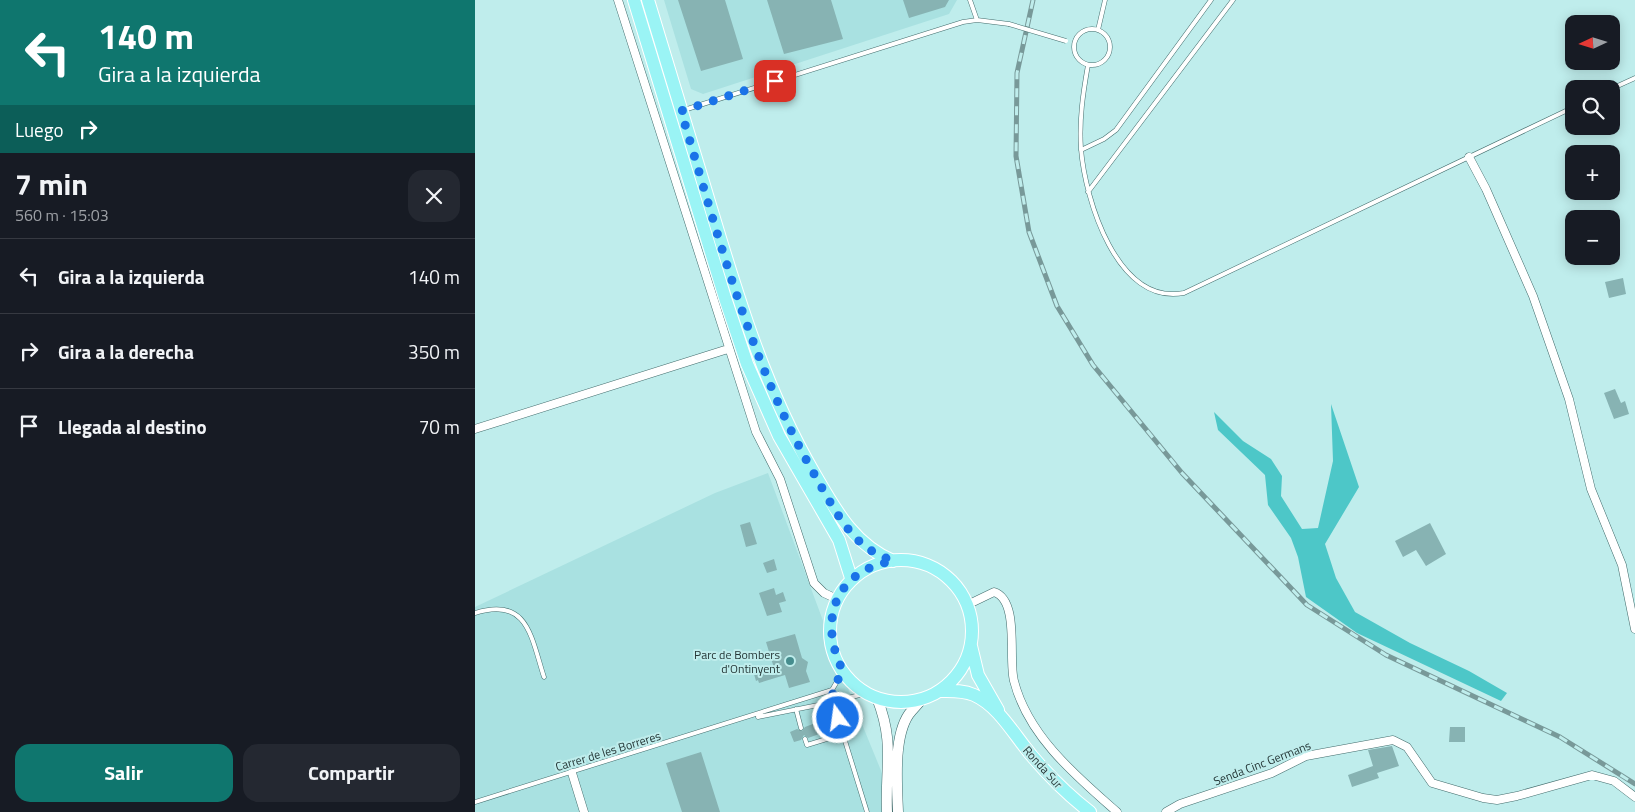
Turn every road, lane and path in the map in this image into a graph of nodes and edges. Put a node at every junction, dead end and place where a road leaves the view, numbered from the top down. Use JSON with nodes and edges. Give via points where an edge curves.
{"nodes":[{"id":1,"x":618,"y":0,"type":"edge"},
{"id":2,"x":634,"y":0,"type":"edge"},
{"id":3,"x":649,"y":0,"type":"edge"},
{"id":4,"x":970,"y":0,"type":"edge"},
{"id":5,"x":1105,"y":0,"type":"edge"},
{"id":6,"x":1211,"y":0,"type":"edge"},
{"id":7,"x":1233,"y":0,"type":"edge"},
{"id":8,"x":977,"y":20,"type":"junction"},
{"id":9,"x":1098,"y":30,"type":"junction"},
{"id":10,"x":1074,"y":43,"type":"junction"},
{"id":11,"x":1088,"y":65,"type":"junction"},
{"id":12,"x":1635,"y":78,"type":"edge"},
{"id":13,"x":1620,"y":85,"type":"edge"},
{"id":14,"x":681,"y":111,"type":"junction"},
{"id":15,"x":1565,"y":111,"type":"edge"},
{"id":16,"x":1081,"y":150,"type":"junction"},
{"id":17,"x":1469,"y":157,"type":"junction"},
{"id":18,"x":1088,"y":192,"type":"junction"},
{"id":19,"x":728,"y":349,"type":"junction"},
{"id":20,"x":475,"y":429,"type":"edge"},
{"id":21,"x":893,"y":561,"type":"junction"},
{"id":22,"x":851,"y":578,"type":"junction"},
{"id":23,"x":837,"y":600,"type":"junction"},
{"id":24,"x":1633,"y":604,"type":"edge"},
{"id":25,"x":967,"y":606,"type":"junction"},
{"id":26,"x":475,"y":613,"type":"edge"},
{"id":27,"x":1635,"y":629,"type":"edge"},
{"id":28,"x":970,"y":645,"type":"junction"},
{"id":29,"x":843,"y":671,"type":"junction"},
{"id":30,"x":544,"y":677,"type":"dead end"},
{"id":31,"x":832,"y":690,"type":"junction"},
{"id":32,"x":939,"y":691,"type":"junction"},
{"id":33,"x":872,"y":696,"type":"junction"},
{"id":34,"x":922,"y":699,"type":"junction"},
{"id":35,"x":833,"y":702,"type":"junction"},
{"id":36,"x":795,"y":709,"type":"junction"},
{"id":37,"x":1001,"y":716,"type":"junction"},
{"id":38,"x":746,"y":719,"type":"junction"},
{"id":39,"x":801,"y":728,"type":"dead end"},
{"id":40,"x":843,"y":734,"type":"junction"},
{"id":41,"x":805,"y":739,"type":"dead end"},
{"id":42,"x":572,"y":773,"type":"junction"},
{"id":43,"x":1635,"y":797,"type":"edge"},
{"id":44,"x":475,"y":802,"type":"edge"},
{"id":45,"x":584,"y":812,"type":"edge"},
{"id":46,"x":867,"y":812,"type":"edge"},
{"id":47,"x":887,"y":812,"type":"edge"},
{"id":48,"x":899,"y":812,"type":"edge"},
{"id":49,"x":1089,"y":812,"type":"edge"},
{"id":50,"x":1117,"y":812,"type":"edge"},
{"id":51,"x":1166,"y":812,"type":"edge"}],
"edges":[{"from":1,"to":19,"type":"street"},
{"from":2,"to":22,"type":"main road","via":[[747,364],[779,436],[839,540]]},
{"from":3,"to":14,"type":"main road"},
{"from":4,"to":8,"type":"lane"},
{"from":5,"to":9,"type":"lane"},
{"from":6,"to":16,"type":"lane","via":[[1115,130],[1104,140]]},
{"from":7,"to":18,"type":"lane"},
{"from":8,"to":10,"type":"lane","bridge":true,"via":[[1009,24]]},
{"from":8,"to":14,"type":"lane"},
{"from":9,"to":10,"type":"lane","via":[[1081,33]]},
{"from":9,"to":11,"type":"lane","via":[[1107,38],[1110,49],[1105,60]]},
{"from":10,"to":11,"type":"lane","via":[[1075,54]]},
{"from":11,"to":16,"type":"lane","via":[[1081,107]]},
{"from":12,"to":13,"type":"lane"},
{"from":14,"to":21,"type":"main road","via":[[737,296],[775,400],[843,519],[865,546]]},
{"from":15,"to":17,"type":"lane"},
{"from":16,"to":18,"type":"lane"},
{"from":17,"to":18,"type":"lane","via":[[1174,294],[1155,292],[1145,287],[1122,264],[1098,223]]},
{"from":17,"to":24,"type":"street","via":[[1529,285],[1569,399],[1591,489],[1622,565]]},
{"from":19,"to":20,"type":"street"},
{"from":19,"to":23,"type":"street","via":[[756,432],[783,488],[809,574],[819,589]]},
{"from":21,"to":22,"type":"main road","via":[[869,567]]},
{"from":21,"to":25,"type":"main road","via":[[929,566],[951,582]]},
{"from":22,"to":23,"type":"main road"},
{"from":23,"to":29,"type":"main road","via":[[830,626],[834,654]]},
{"from":24,"to":27,"type":"street"},
{"from":25,"to":28,"type":"main road","via":[[971,625]]},
{"from":25,"to":50,"type":"street","via":[[994,592],[1005,600],[1011,617],[1012,670],[1020,699],[1055,753]]},
{"from":26,"to":30,"type":"lane","via":[[504,608],[517,615],[528,627]]},
{"from":28,"to":32,"type":"main road","via":[[954,678]]},
{"from":28,"to":37,"type":"main road","name":"Ronda Sur","via":[[978,675]]},
{"from":29,"to":31,"type":"lane"},
{"from":29,"to":33,"type":"main road","via":[[853,683]]},
{"from":31,"to":35,"type":"lane"},
{"from":31,"to":38,"type":"lane"},
{"from":32,"to":34,"type":"main road"},
{"from":32,"to":37,"type":"main road","name":"Ronda Sur","via":[[972,694]]},
{"from":33,"to":34,"type":"main road","via":[[900,702]]},
{"from":33,"to":35,"type":"lane"},
{"from":33,"to":47,"type":"street","via":[[886,721],[890,748]]},
{"from":34,"to":48,"type":"street","via":[[909,714],[899,744]]},
{"from":35,"to":36,"type":"lane"},
{"from":35,"to":40,"type":"lane"},
{"from":36,"to":38,"type":"lane"},
{"from":36,"to":39,"type":"lane"},
{"from":37,"to":49,"type":"main road","name":"Ronda Sur","via":[[1043,769]]},
{"from":38,"to":42,"type":"lane","name":"Carrer de les Borreres"},
{"from":40,"to":41,"type":"lane","via":[[807,745]]},
{"from":40,"to":46,"type":"lane"},
{"from":42,"to":44,"type":"lane","name":"Carrer de les Borreres"},
{"from":42,"to":45,"type":"street"},
{"from":43,"to":51,"type":"street","name":"Senda Cinc Germans","via":[[1614,781],[1592,775],[1517,796],[1497,800],[1483,798],[1432,783],[1407,747],[1393,740],[1306,756],[1272,773],[1180,804]]}]}
